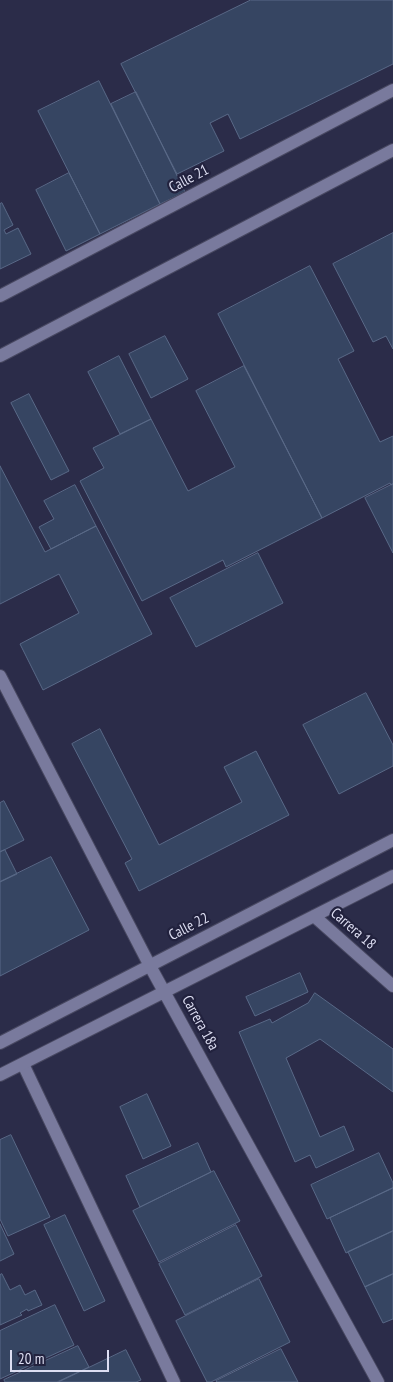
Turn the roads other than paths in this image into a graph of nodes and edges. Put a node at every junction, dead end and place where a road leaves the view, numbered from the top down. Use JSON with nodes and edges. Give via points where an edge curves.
{"nodes":[{"id":1,"x":393,"y":90,"type":"edge"},
{"id":2,"x":393,"y":150,"type":"edge"},
{"id":3,"x":0,"y":296,"type":"edge"},
{"id":4,"x":0,"y":356,"type":"edge"},
{"id":5,"x":0,"y":676,"type":"edge"},
{"id":6,"x":393,"y":840,"type":"edge"},
{"id":7,"x":393,"y":876,"type":"edge"},
{"id":8,"x":314,"y":916,"type":"junction"},
{"id":9,"x":150,"y":966,"type":"junction"},
{"id":10,"x":393,"y":986,"type":"edge"},
{"id":11,"x":164,"y":992,"type":"junction"},
{"id":12,"x":0,"y":1043,"type":"edge"},
{"id":13,"x":23,"y":1064,"type":"junction"},
{"id":14,"x":0,"y":1075,"type":"edge"},
{"id":15,"x":174,"y":1382,"type":"edge"},
{"id":16,"x":378,"y":1382,"type":"edge"}],
"edges":[{"from":1,"to":3,"type":"street","name":"Calle 21"},
{"from":2,"to":4,"type":"street"},
{"from":5,"to":9,"type":"street","name":"Carrera 18a"},
{"from":6,"to":9,"type":"street","name":"Calle 22"},
{"from":7,"to":8,"type":"street"},
{"from":8,"to":10,"type":"street","name":"Carrera 18"},
{"from":8,"to":11,"type":"street"},
{"from":9,"to":11,"type":"street","name":"Carrera 18a"},
{"from":9,"to":12,"type":"street","name":"Calle 22"},
{"from":11,"to":13,"type":"street"},
{"from":11,"to":16,"type":"street","name":"Carrera 18a"},
{"from":13,"to":14,"type":"street"},
{"from":13,"to":15,"type":"street"}]}
